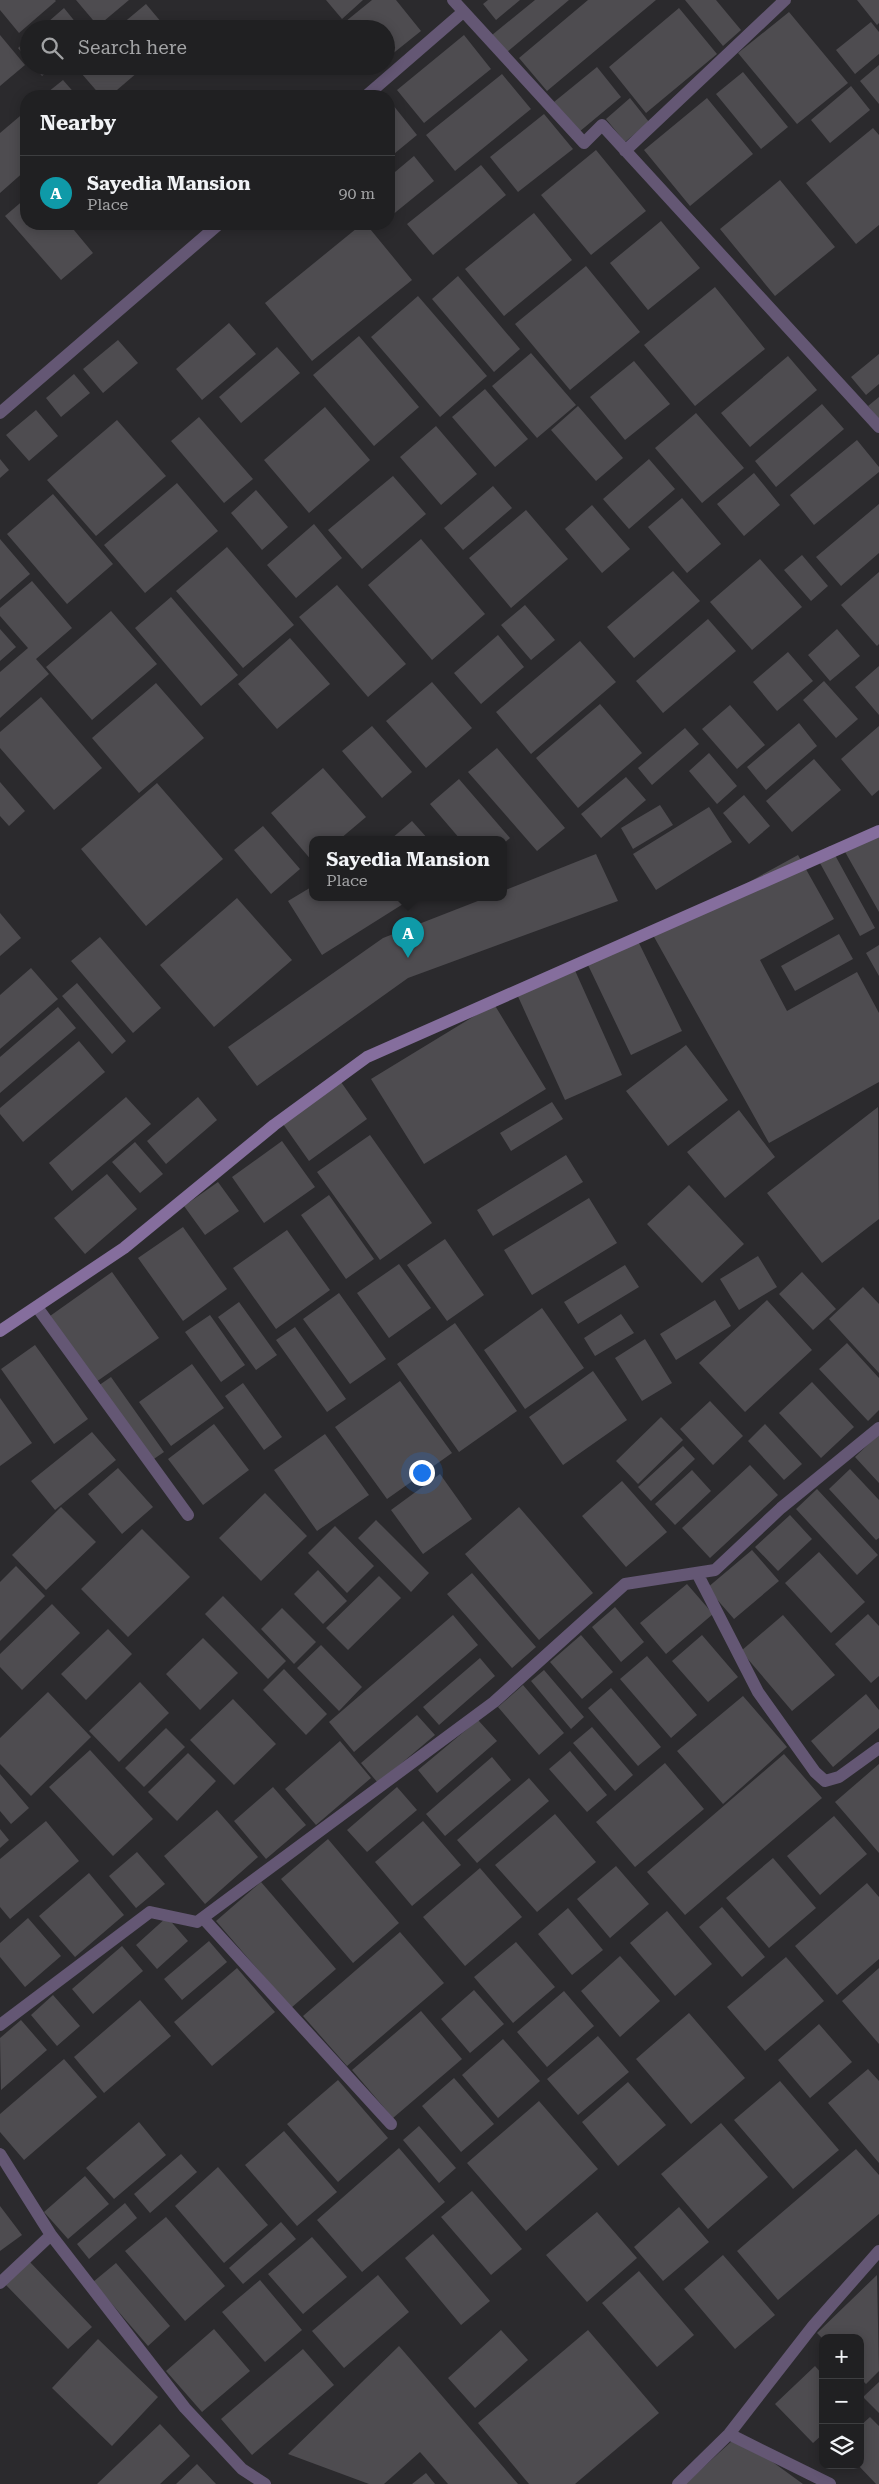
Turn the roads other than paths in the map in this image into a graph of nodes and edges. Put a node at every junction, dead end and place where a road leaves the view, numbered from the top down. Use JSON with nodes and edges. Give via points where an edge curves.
{"nodes":[{"id":1,"x":453,"y":0,"type":"edge"},
{"id":2,"x":786,"y":0,"type":"edge"},
{"id":3,"x":463,"y":12,"type":"junction"},
{"id":4,"x":395,"y":71,"type":"edge"},
{"id":5,"x":390,"y":75,"type":"edge"},
{"id":6,"x":373,"y":90,"type":"edge"},
{"id":7,"x":625,"y":151,"type":"junction"},
{"id":8,"x":212,"y":230,"type":"edge"},
{"id":9,"x":0,"y":413,"type":"edge"},
{"id":10,"x":879,"y":427,"type":"edge"},
{"id":11,"x":879,"y":831,"type":"edge"},
{"id":12,"x":38,"y":1307,"type":"junction"},
{"id":13,"x":0,"y":1331,"type":"edge"},
{"id":14,"x":879,"y":1428,"type":"edge"},
{"id":15,"x":188,"y":1515,"type":"dead end"},
{"id":16,"x":697,"y":1573,"type":"junction"},
{"id":17,"x":879,"y":1748,"type":"edge"},
{"id":18,"x":203,"y":1918,"type":"junction"},
{"id":19,"x":0,"y":2025,"type":"edge"},
{"id":20,"x":392,"y":2124,"type":"dead end"},
{"id":21,"x":0,"y":2154,"type":"edge"},
{"id":22,"x":51,"y":2236,"type":"junction"},
{"id":23,"x":879,"y":2251,"type":"edge"},
{"id":24,"x":0,"y":2283,"type":"edge"},
{"id":25,"x":730,"y":2434,"type":"junction"},
{"id":26,"x":265,"y":2484,"type":"edge"},
{"id":27,"x":678,"y":2484,"type":"edge"},
{"id":28,"x":830,"y":2484,"type":"edge"}],
"edges":[{"from":1,"to":3,"type":"street"},
{"from":2,"to":7,"type":"street"},
{"from":3,"to":4,"type":"street"},
{"from":3,"to":7,"type":"street","via":[[584,143],[602,125]]},
{"from":5,"to":6,"type":"street"},
{"from":7,"to":10,"type":"street"},
{"from":8,"to":9,"type":"street"},
{"from":11,"to":12,"type":"street","via":[[367,1057],[274,1125],[124,1248]]},
{"from":12,"to":13,"type":"street"},
{"from":12,"to":15,"type":"street"},
{"from":14,"to":16,"type":"street","via":[[781,1508],[714,1570]]},
{"from":16,"to":17,"type":"street","via":[[758,1692],[815,1772],[825,1781],[839,1776]]},
{"from":16,"to":18,"type":"street","via":[[624,1584],[494,1702]]},
{"from":18,"to":19,"type":"street","via":[[197,1922],[150,1912]]},
{"from":18,"to":20,"type":"street"},
{"from":21,"to":22,"type":"street"},
{"from":22,"to":24,"type":"street"},
{"from":22,"to":26,"type":"street","via":[[185,2408],[242,2469]]},
{"from":23,"to":25,"type":"street","via":[[813,2326]]},
{"from":25,"to":27,"type":"street"},
{"from":25,"to":28,"type":"street"}]}
